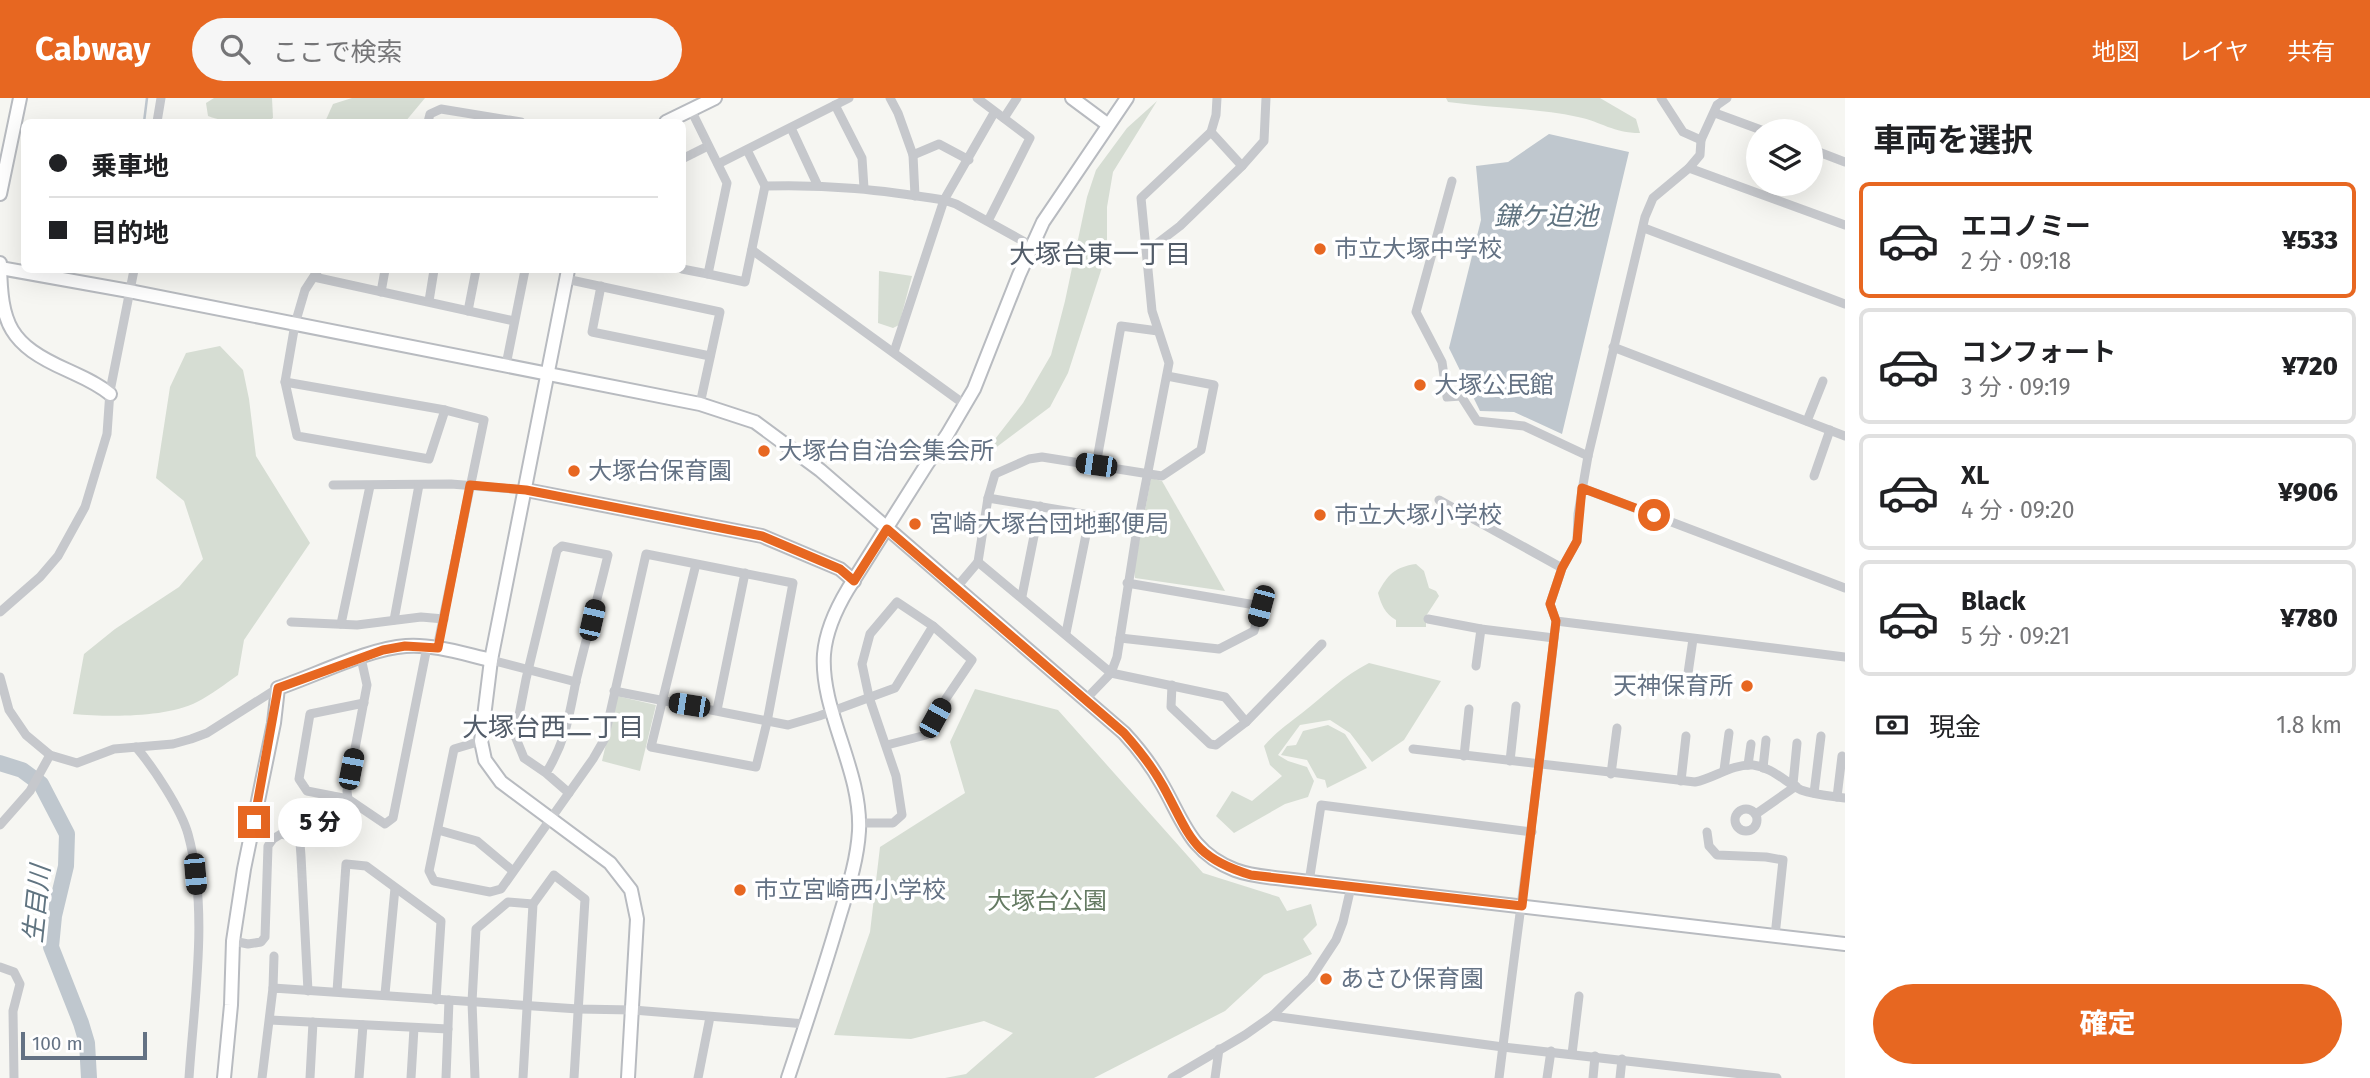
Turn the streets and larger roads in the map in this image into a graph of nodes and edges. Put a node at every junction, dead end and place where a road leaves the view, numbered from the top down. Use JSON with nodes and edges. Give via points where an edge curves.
{"nodes":[{"id":1,"x":161,"y":98,"type":"edge"},
{"id":2,"x":715,"y":98,"type":"edge"},
{"id":3,"x":849,"y":98,"type":"edge"},
{"id":4,"x":890,"y":98,"type":"edge"},
{"id":5,"x":976,"y":98,"type":"edge"},
{"id":6,"x":1017,"y":98,"type":"edge"},
{"id":7,"x":1072,"y":98,"type":"edge"},
{"id":8,"x":1127,"y":98,"type":"edge"},
{"id":9,"x":1217,"y":98,"type":"edge"},
{"id":10,"x":1266,"y":98,"type":"edge"},
{"id":11,"x":1661,"y":98,"type":"edge"},
{"id":12,"x":1727,"y":98,"type":"edge"},
{"id":13,"x":20,"y":102,"type":"edge"},
{"id":14,"x":835,"y":105,"type":"junction"},
{"id":15,"x":691,"y":110,"type":"junction"},
{"id":16,"x":994,"y":113,"type":"junction"},
{"id":17,"x":1715,"y":113,"type":"junction"},
{"id":18,"x":1004,"y":118,"type":"junction"},
{"id":19,"x":158,"y":119,"type":"edge"},
{"id":20,"x":429,"y":119,"type":"edge"},
{"id":21,"x":503,"y":119,"type":"edge"},
{"id":22,"x":672,"y":119,"type":"edge"},
{"id":23,"x":1107,"y":124,"type":"junction"},
{"id":24,"x":1746,"y":124,"type":"edge"},
{"id":25,"x":14,"y":127,"type":"junction"},
{"id":26,"x":0,"y":128,"type":"edge"},
{"id":27,"x":790,"y":128,"type":"junction"},
{"id":28,"x":1211,"y":132,"type":"junction"},
{"id":29,"x":1701,"y":140,"type":"junction"},
{"id":30,"x":708,"y":146,"type":"junction"},
{"id":31,"x":747,"y":150,"type":"junction"},
{"id":32,"x":1823,"y":154,"type":"edge"},
{"id":33,"x":913,"y":155,"type":"junction"},
{"id":34,"x":686,"y":157,"type":"edge"},
{"id":35,"x":969,"y":160,"type":"junction"},
{"id":36,"x":1845,"y":162,"type":"edge"},
{"id":37,"x":718,"y":164,"type":"junction"},
{"id":38,"x":1242,"y":166,"type":"junction"},
{"id":39,"x":1689,"y":168,"type":"junction"},
{"id":40,"x":1452,"y":181,"type":"dead end"},
{"id":41,"x":817,"y":184,"type":"junction"},
{"id":42,"x":765,"y":186,"type":"junction"},
{"id":43,"x":864,"y":188,"type":"junction"},
{"id":44,"x":0,"y":194,"type":"edge"},
{"id":45,"x":915,"y":196,"type":"junction"},
{"id":46,"x":944,"y":201,"type":"junction"},
{"id":47,"x":988,"y":221,"type":"junction"},
{"id":48,"x":1845,"y":225,"type":"edge"},
{"id":49,"x":1644,"y":228,"type":"junction"},
{"id":50,"x":1032,"y":246,"type":"junction"},
{"id":51,"x":752,"y":250,"type":"junction"},
{"id":52,"x":1146,"y":252,"type":"junction"},
{"id":53,"x":0,"y":262,"type":"edge"},
{"id":54,"x":0,"y":268,"type":"edge"},
{"id":55,"x":686,"y":270,"type":"edge"},
{"id":56,"x":21,"y":272,"type":"edge"},
{"id":57,"x":28,"y":273,"type":"edge"},
{"id":58,"x":133,"y":273,"type":"edge"},
{"id":59,"x":316,"y":273,"type":"edge"},
{"id":60,"x":384,"y":273,"type":"edge"},
{"id":61,"x":434,"y":273,"type":"edge"},
{"id":62,"x":475,"y":273,"type":"edge"},
{"id":63,"x":524,"y":273,"type":"edge"},
{"id":64,"x":568,"y":274,"type":"edge"},
{"id":65,"x":708,"y":274,"type":"junction"},
{"id":66,"x":601,"y":286,"type":"junction"},
{"id":67,"x":129,"y":291,"type":"junction"},
{"id":68,"x":381,"y":292,"type":"junction"},
{"id":69,"x":1,"y":297,"type":"edge"},
{"id":70,"x":429,"y":301,"type":"junction"},
{"id":71,"x":1845,"y":304,"type":"edge"},
{"id":72,"x":468,"y":311,"type":"junction"},
{"id":73,"x":514,"y":321,"type":"junction"},
{"id":74,"x":295,"y":324,"type":"junction"},
{"id":75,"x":1158,"y":331,"type":"junction"},
{"id":76,"x":1613,"y":347,"type":"junction"},
{"id":77,"x":894,"y":352,"type":"junction"},
{"id":78,"x":710,"y":356,"type":"junction"},
{"id":79,"x":506,"y":365,"type":"junction"},
{"id":80,"x":548,"y":375,"type":"junction"},
{"id":81,"x":1167,"y":376,"type":"junction"},
{"id":82,"x":1823,"y":381,"type":"dead end"},
{"id":83,"x":285,"y":382,"type":"junction"},
{"id":84,"x":110,"y":394,"type":"junction"},
{"id":85,"x":700,"y":404,"type":"junction"},
{"id":86,"x":964,"y":404,"type":"junction"},
{"id":87,"x":445,"y":410,"type":"junction"},
{"id":88,"x":1807,"y":421,"type":"junction"},
{"id":89,"x":1830,"y":430,"type":"junction"},
{"id":90,"x":1845,"y":436,"type":"edge"},
{"id":91,"x":1588,"y":456,"type":"junction"},
{"id":92,"x":1096,"y":465,"type":"junction"},
{"id":93,"x":1147,"y":474,"type":"junction"},
{"id":94,"x":1814,"y":476,"type":"dead end"},
{"id":95,"x":333,"y":485,"type":"dead end"},
{"id":96,"x":419,"y":485,"type":"junction"},
{"id":97,"x":470,"y":485,"type":"junction"},
{"id":98,"x":370,"y":486,"type":"junction"},
{"id":99,"x":1582,"y":488,"type":"junction"},
{"id":100,"x":526,"y":490,"type":"junction"},
{"id":101,"x":988,"y":498,"type":"junction"},
{"id":102,"x":1439,"y":500,"type":"dead end"},
{"id":103,"x":1040,"y":506,"type":"junction"},
{"id":104,"x":1090,"y":515,"type":"junction"},
{"id":105,"x":1138,"y":523,"type":"junction"},
{"id":106,"x":887,"y":529,"type":"junction"},
{"id":107,"x":978,"y":562,"type":"junction"},
{"id":108,"x":696,"y":564,"type":"junction"},
{"id":109,"x":1562,"y":568,"type":"junction"},
{"id":110,"x":745,"y":573,"type":"junction"},
{"id":111,"x":854,"y":581,"type":"junction"},
{"id":112,"x":1127,"y":583,"type":"junction"},
{"id":113,"x":1845,"y":587,"type":"edge"},
{"id":114,"x":956,"y":588,"type":"junction"},
{"id":115,"x":1022,"y":596,"type":"junction"},
{"id":116,"x":0,"y":612,"type":"edge"},
{"id":117,"x":444,"y":619,"type":"junction"},
{"id":118,"x":1428,"y":619,"type":"dead end"},
{"id":119,"x":394,"y":620,"type":"junction"},
{"id":120,"x":1556,"y":621,"type":"junction"},
{"id":121,"x":291,"y":622,"type":"dead end"},
{"id":122,"x":341,"y":624,"type":"junction"},
{"id":123,"x":933,"y":626,"type":"junction"},
{"id":124,"x":1481,"y":629,"type":"junction"},
{"id":125,"x":1066,"y":633,"type":"junction"},
{"id":126,"x":1120,"y":638,"type":"junction"},
{"id":127,"x":1555,"y":638,"type":"junction"},
{"id":128,"x":1693,"y":639,"type":"junction"},
{"id":129,"x":1322,"y":644,"type":"dead end"},
{"id":130,"x":432,"y":648,"type":"junction"},
{"id":131,"x":1845,"y":657,"type":"edge"},
{"id":132,"x":361,"y":658,"type":"junction"},
{"id":133,"x":491,"y":660,"type":"junction"},
{"id":134,"x":1476,"y":666,"type":"dead end"},
{"id":135,"x":527,"y":671,"type":"junction"},
{"id":136,"x":1111,"y":673,"type":"junction"},
{"id":137,"x":0,"y":677,"type":"edge"},
{"id":138,"x":576,"y":682,"type":"junction"},
{"id":139,"x":1172,"y":685,"type":"junction"},
{"id":140,"x":1686,"y":687,"type":"dead end"},
{"id":141,"x":278,"y":688,"type":"junction"},
{"id":142,"x":614,"y":691,"type":"junction"},
{"id":143,"x":869,"y":697,"type":"junction"},
{"id":144,"x":1086,"y":699,"type":"junction"},
{"id":145,"x":662,"y":701,"type":"junction"},
{"id":146,"x":364,"y":703,"type":"junction"},
{"id":147,"x":1516,"y":706,"type":"dead end"},
{"id":148,"x":1469,"y":709,"type":"dead end"},
{"id":149,"x":717,"y":710,"type":"junction"},
{"id":150,"x":833,"y":711,"type":"junction"},
{"id":151,"x":767,"y":722,"type":"junction"},
{"id":152,"x":1246,"y":722,"type":"junction"},
{"id":153,"x":1617,"y":728,"type":"dead end"},
{"id":154,"x":1730,"y":733,"type":"dead end"},
{"id":155,"x":1686,"y":736,"type":"dead end"},
{"id":156,"x":1821,"y":736,"type":"dead end"},
{"id":157,"x":1766,"y":740,"type":"dead end"},
{"id":158,"x":481,"y":741,"type":"junction"},
{"id":159,"x":1797,"y":743,"type":"dead end"},
{"id":160,"x":1751,"y":744,"type":"dead end"},
{"id":161,"x":887,"y":745,"type":"junction"},
{"id":162,"x":136,"y":747,"type":"junction"},
{"id":163,"x":1413,"y":749,"type":"dead end"},
{"id":164,"x":50,"y":755,"type":"junction"},
{"id":165,"x":1464,"y":756,"type":"junction"},
{"id":166,"x":1842,"y":756,"type":"dead end"},
{"id":167,"x":1510,"y":761,"type":"junction"},
{"id":168,"x":1540,"y":765,"type":"junction"},
{"id":169,"x":1748,"y":765,"type":"junction"},
{"id":170,"x":1763,"y":768,"type":"junction"},
{"id":171,"x":1724,"y":770,"type":"junction"},
{"id":172,"x":546,"y":772,"type":"junction"},
{"id":173,"x":1611,"y":774,"type":"junction"},
{"id":174,"x":1681,"y":781,"type":"junction"},
{"id":175,"x":1794,"y":785,"type":"junction"},
{"id":176,"x":569,"y":793,"type":"junction"},
{"id":177,"x":1814,"y":793,"type":"junction"},
{"id":178,"x":1841,"y":797,"type":"edge"},
{"id":179,"x":348,"y":799,"type":"junction"},
{"id":180,"x":1756,"y":814,"type":"dead end"},
{"id":181,"x":550,"y":820,"type":"junction"},
{"id":182,"x":859,"y":823,"type":"junction"},
{"id":183,"x":0,"y":825,"type":"edge"},
{"id":184,"x":438,"y":830,"type":"junction"},
{"id":185,"x":1532,"y":832,"type":"junction"},
{"id":186,"x":1707,"y":832,"type":"dead end"},
{"id":187,"x":513,"y":871,"type":"junction"},
{"id":188,"x":1309,"y":882,"type":"junction"},
{"id":189,"x":1351,"y":887,"type":"junction"},
{"id":190,"x":394,"y":888,"type":"junction"},
{"id":191,"x":533,"y":904,"type":"junction"},
{"id":192,"x":1522,"y":906,"type":"junction"},
{"id":193,"x":1775,"y":936,"type":"junction"},
{"id":194,"x":233,"y":941,"type":"junction"},
{"id":195,"x":1845,"y":944,"type":"edge"},
{"id":196,"x":274,"y":956,"type":"dead end"},
{"id":197,"x":0,"y":967,"type":"edge"},
{"id":198,"x":273,"y":988,"type":"junction"},
{"id":199,"x":308,"y":990,"type":"junction"},
{"id":200,"x":337,"y":991,"type":"junction"},
{"id":201,"x":385,"y":994,"type":"junction"},
{"id":202,"x":1579,"y":996,"type":"dead end"},
{"id":203,"x":436,"y":1000,"type":"junction"},
{"id":204,"x":449,"y":1000,"type":"junction"},
{"id":205,"x":472,"y":1002,"type":"junction"},
{"id":206,"x":528,"y":1005,"type":"junction"},
{"id":207,"x":578,"y":1009,"type":"junction"},
{"id":208,"x":632,"y":1010,"type":"junction"},
{"id":209,"x":1272,"y":1016,"type":"junction"},
{"id":210,"x":710,"y":1017,"type":"junction"},
{"id":211,"x":270,"y":1020,"type":"junction"},
{"id":212,"x":313,"y":1022,"type":"junction"},
{"id":213,"x":806,"y":1024,"type":"junction"},
{"id":214,"x":363,"y":1025,"type":"junction"},
{"id":215,"x":414,"y":1028,"type":"junction"},
{"id":216,"x":448,"y":1029,"type":"junction"},
{"id":217,"x":1503,"y":1047,"type":"junction"},
{"id":218,"x":1219,"y":1049,"type":"junction"},
{"id":219,"x":1551,"y":1051,"type":"junction"},
{"id":220,"x":1572,"y":1054,"type":"junction"},
{"id":221,"x":1595,"y":1056,"type":"junction"},
{"id":222,"x":1622,"y":1059,"type":"junction"},
{"id":223,"x":14,"y":1078,"type":"edge"},
{"id":224,"x":189,"y":1078,"type":"edge"},
{"id":225,"x":224,"y":1078,"type":"edge"},
{"id":226,"x":262,"y":1078,"type":"edge"},
{"id":227,"x":310,"y":1078,"type":"edge"},
{"id":228,"x":359,"y":1078,"type":"edge"},
{"id":229,"x":411,"y":1078,"type":"edge"},
{"id":230,"x":446,"y":1078,"type":"edge"},
{"id":231,"x":475,"y":1078,"type":"edge"},
{"id":232,"x":523,"y":1078,"type":"edge"},
{"id":233,"x":573,"y":1078,"type":"edge"},
{"id":234,"x":628,"y":1078,"type":"edge"},
{"id":235,"x":698,"y":1078,"type":"edge"},
{"id":236,"x":788,"y":1078,"type":"edge"},
{"id":237,"x":1172,"y":1078,"type":"edge"},
{"id":238,"x":1215,"y":1078,"type":"edge"},
{"id":239,"x":1499,"y":1078,"type":"edge"},
{"id":240,"x":1547,"y":1078,"type":"edge"},
{"id":241,"x":1593,"y":1078,"type":"edge"},
{"id":242,"x":1620,"y":1078,"type":"edge"},
{"id":243,"x":1777,"y":1078,"type":"edge"}],
"edges":[{"from":1,"to":19,"type":"street"},
{"from":2,"to":15,"type":"street"},
{"from":3,"to":14,"type":"street"},
{"from":4,"to":33,"type":"street"},
{"from":5,"to":16,"type":"street"},
{"from":6,"to":18,"type":"street"},
{"from":7,"to":23,"type":"street"},
{"from":8,"to":23,"type":"street"},
{"from":9,"to":28,"type":"street"},
{"from":10,"to":38,"type":"street","via":[[1264,141]]},
{"from":11,"to":29,"type":"street","via":[[1683,132]]},
{"from":12,"to":17,"type":"street"},
{"from":13,"to":25,"type":"street"},
{"from":14,"to":27,"type":"street"},
{"from":14,"to":43,"type":"street","via":[[862,158]]},
{"from":15,"to":22,"type":"street"},
{"from":15,"to":30,"type":"street"},
{"from":16,"to":18,"type":"street"},
{"from":16,"to":35,"type":"street"},
{"from":17,"to":24,"type":"street"},
{"from":17,"to":29,"type":"street"},
{"from":18,"to":47,"type":"street","via":[[1030,138]]},
{"from":20,"to":21,"type":"street","via":[[441,109]]},
{"from":23,"to":50,"type":"street"},
{"from":25,"to":26,"type":"street"},
{"from":25,"to":44,"type":"street"},
{"from":27,"to":31,"type":"street"},
{"from":27,"to":41,"type":"street"},
{"from":28,"to":38,"type":"street"},
{"from":28,"to":52,"type":"street","via":[[1141,198]]},
{"from":29,"to":39,"type":"street","via":[[1700,155]]},
{"from":30,"to":34,"type":"street"},
{"from":30,"to":37,"type":"street"},
{"from":31,"to":37,"type":"street"},
{"from":31,"to":42,"type":"street"},
{"from":32,"to":36,"type":"street"},
{"from":33,"to":35,"type":"street","via":[[939,144]]},
{"from":33,"to":45,"type":"street"},
{"from":35,"to":46,"type":"street"},
{"from":37,"to":65,"type":"street","via":[[726,183]]},
{"from":38,"to":52,"type":"street"},
{"from":39,"to":48,"type":"street"},
{"from":39,"to":49,"type":"street","via":[[1653,198]]},
{"from":40,"to":91,"type":"street","via":[[1416,312],[1442,362],[1447,397],[1461,396],[1477,421],[1524,426]]},
{"from":41,"to":42,"type":"street"},
{"from":41,"to":43,"type":"street"},
{"from":42,"to":51,"type":"street"},
{"from":43,"to":45,"type":"street"},
{"from":45,"to":46,"type":"street"},
{"from":46,"to":47,"type":"street"},
{"from":46,"to":77,"type":"street"},
{"from":47,"to":50,"type":"street"},
{"from":49,"to":71,"type":"street"},
{"from":49,"to":76,"type":"street"},
{"from":50,"to":86,"type":"street","via":[[985,366]]},
{"from":51,"to":65,"type":"street","via":[[745,282]]},
{"from":51,"to":77,"type":"street"},
{"from":52,"to":75,"type":"street"},
{"from":53,"to":54,"type":"street"},
{"from":54,"to":56,"type":"street"},
{"from":54,"to":69,"type":"street"},
{"from":55,"to":65,"type":"street"},
{"from":57,"to":67,"type":"street"},
{"from":58,"to":67,"type":"street"},
{"from":59,"to":68,"type":"street"},
{"from":59,"to":74,"type":"street"},
{"from":60,"to":68,"type":"street"},
{"from":61,"to":70,"type":"street"},
{"from":62,"to":72,"type":"street"},
{"from":63,"to":73,"type":"street"},
{"from":64,"to":66,"type":"street"},
{"from":64,"to":80,"type":"street"},
{"from":66,"to":78,"type":"street","via":[[720,312]]},
{"from":66,"to":78,"type":"street","via":[[592,332]]},
{"from":67,"to":74,"type":"street"},
{"from":67,"to":84,"type":"street"},
{"from":68,"to":70,"type":"street"},
{"from":69,"to":84,"type":"street","via":[[19,342]]},
{"from":70,"to":72,"type":"street"},
{"from":72,"to":73,"type":"street"},
{"from":73,"to":79,"type":"street"},
{"from":74,"to":79,"type":"street"},
{"from":74,"to":83,"type":"street"},
{"from":75,"to":81,"type":"street","via":[[1169,363]]},
{"from":75,"to":92,"type":"street","via":[[1121,326]]},
{"from":76,"to":88,"type":"street"},
{"from":76,"to":91,"type":"street"},
{"from":77,"to":86,"type":"street"},
{"from":78,"to":85,"type":"street"},
{"from":79,"to":80,"type":"street"},
{"from":80,"to":85,"type":"street"},
{"from":80,"to":100,"type":"street"},
{"from":81,"to":93,"type":"street"},
{"from":81,"to":93,"type":"street","via":[[1214,385],[1202,450],[1162,476]]},
{"from":82,"to":88,"type":"street"},
{"from":83,"to":87,"type":"street"},
{"from":83,"to":87,"type":"street","via":[[297,436],[422,459],[429,459]]},
{"from":84,"to":116,"type":"street","via":[[107,434],[76,528],[40,577]]},
{"from":85,"to":106,"type":"street","via":[[755,422],[820,470]]},
{"from":86,"to":106,"type":"street"},
{"from":87,"to":97,"type":"street","via":[[484,420]]},
{"from":88,"to":89,"type":"street"},
{"from":89,"to":90,"type":"street"},
{"from":89,"to":94,"type":"street"},
{"from":91,"to":99,"type":"street"},
{"from":92,"to":93,"type":"street"},
{"from":92,"to":101,"type":"street","via":[[1029,459],[995,474]]},
{"from":93,"to":105,"type":"street"},
{"from":95,"to":98,"type":"street"},
{"from":96,"to":97,"type":"street"},
{"from":96,"to":98,"type":"street"},
{"from":96,"to":119,"type":"street"},
{"from":97,"to":100,"type":"street"},
{"from":97,"to":117,"type":"street"},
{"from":98,"to":122,"type":"street"},
{"from":99,"to":109,"type":"street","via":[[1577,541]]},
{"from":99,"to":113,"type":"street"},
{"from":100,"to":111,"type":"street","via":[[762,536],[840,569]]},
{"from":100,"to":133,"type":"street"},
{"from":101,"to":103,"type":"street"},
{"from":101,"to":107,"type":"street"},
{"from":102,"to":109,"type":"street"},
{"from":103,"to":104,"type":"street"},
{"from":103,"to":115,"type":"street"},
{"from":104,"to":105,"type":"street"},
{"from":104,"to":125,"type":"street"},
{"from":105,"to":112,"type":"street"},
{"from":106,"to":111,"type":"street"},
{"from":106,"to":114,"type":"street"},
{"from":107,"to":114,"type":"street"},
{"from":107,"to":115,"type":"street"},
{"from":108,"to":110,"type":"street"},
{"from":108,"to":142,"type":"street","via":[[646,554]]},
{"from":108,"to":145,"type":"street"},
{"from":109,"to":120,"type":"street","via":[[1550,604]]},
{"from":110,"to":149,"type":"street"},
{"from":110,"to":151,"type":"street","via":[[793,583]]},
{"from":111,"to":150,"type":"street","via":[[836,609],[824,654]]},
{"from":112,"to":126,"type":"street"},
{"from":112,"to":126,"type":"street","via":[[1261,606],[1254,631],[1219,649]]},
{"from":114,"to":144,"type":"street"},
{"from":115,"to":125,"type":"street"},
{"from":117,"to":119,"type":"street"},
{"from":117,"to":130,"type":"street"},
{"from":118,"to":124,"type":"street"},
{"from":119,"to":122,"type":"street"},
{"from":120,"to":127,"type":"street"},
{"from":120,"to":128,"type":"street"},
{"from":121,"to":122,"type":"street"},
{"from":123,"to":143,"type":"street","via":[[895,688]]},
{"from":123,"to":143,"type":"street","via":[[897,602],[870,634],[865,649],[862,664]]},
{"from":123,"to":161,"type":"street","via":[[972,660],[926,735]]},
{"from":124,"to":127,"type":"street"},
{"from":124,"to":134,"type":"street"},
{"from":125,"to":136,"type":"street"},
{"from":126,"to":136,"type":"street"},
{"from":127,"to":168,"type":"street"},
{"from":128,"to":131,"type":"street"},
{"from":128,"to":140,"type":"street"},
{"from":129,"to":152,"type":"street"},
{"from":130,"to":132,"type":"street","via":[[395,648]]},
{"from":130,"to":133,"type":"street"},
{"from":130,"to":179,"type":"street","via":[[393,818],[385,824]]},
{"from":132,"to":141,"type":"street"},
{"from":132,"to":146,"type":"street","via":[[367,685]]},
{"from":133,"to":135,"type":"street"},
{"from":133,"to":158,"type":"street"},
{"from":135,"to":138,"type":"street"},
{"from":135,"to":138,"type":"street","via":[[557,550],[562,546],[608,555]]},
{"from":135,"to":172,"type":"street","via":[[515,736],[524,758]]},
{"from":136,"to":139,"type":"street"},
{"from":136,"to":144,"type":"street"},
{"from":137,"to":164,"type":"street","via":[[17,724]]},
{"from":138,"to":172,"type":"street","via":[[564,741]]},
{"from":139,"to":152,"type":"street","via":[[1225,697]]},
{"from":139,"to":152,"type":"street","via":[[1171,707],[1210,744],[1220,744]]},
{"from":141,"to":162,"type":"street","via":[[207,733],[173,744]]},
{"from":141,"to":194,"type":"street"},
{"from":142,"to":145,"type":"street"},
{"from":142,"to":176,"type":"street","via":[[604,740]]},
{"from":143,"to":150,"type":"street"},
{"from":143,"to":161,"type":"street"},
{"from":144,"to":188,"type":"street","via":[[1145,757],[1188,835],[1202,850],[1251,875]]},
{"from":145,"to":149,"type":"street"},
{"from":145,"to":151,"type":"street","via":[[651,747],[664,750],[756,767]]},
{"from":146,"to":179,"type":"street"},
{"from":146,"to":179,"type":"street","via":[[310,715],[299,779],[307,791]]},
{"from":147,"to":167,"type":"street"},
{"from":148,"to":165,"type":"street"},
{"from":149,"to":151,"type":"street"},
{"from":150,"to":151,"type":"street","via":[[788,725]]},
{"from":150,"to":182,"type":"street","via":[[855,784]]},
{"from":153,"to":173,"type":"street"},
{"from":154,"to":171,"type":"street"},
{"from":155,"to":174,"type":"street"},
{"from":156,"to":177,"type":"street"},
{"from":157,"to":170,"type":"street"},
{"from":158,"to":181,"type":"street","via":[[485,760],[501,782]]},
{"from":158,"to":184,"type":"street","via":[[454,749]]},
{"from":159,"to":175,"type":"street"},
{"from":160,"to":169,"type":"street"},
{"from":161,"to":182,"type":"street","via":[[902,815],[893,823]]},
{"from":162,"to":164,"type":"street","via":[[114,749],[77,763]]},
{"from":162,"to":224,"type":"street","via":[[187,832],[195,874],[198,968]]},
{"from":163,"to":165,"type":"street"},
{"from":164,"to":183,"type":"street","via":[[30,791]]},
{"from":165,"to":167,"type":"street"},
{"from":166,"to":178,"type":"street"},
{"from":167,"to":168,"type":"street"},
{"from":168,"to":173,"type":"street"},
{"from":168,"to":185,"type":"street"},
{"from":169,"to":170,"type":"street"},
{"from":169,"to":171,"type":"street"},
{"from":170,"to":175,"type":"street"},
{"from":171,"to":174,"type":"street","via":[[1705,780]]},
{"from":172,"to":176,"type":"street"},
{"from":173,"to":174,"type":"street"},
{"from":175,"to":177,"type":"street"},
{"from":175,"to":180,"type":"street"},
{"from":176,"to":181,"type":"street"},
{"from":177,"to":178,"type":"street"},
{"from":181,"to":187,"type":"street"},
{"from":181,"to":208,"type":"street","via":[[610,863],[631,890],[637,919]]},
{"from":182,"to":213,"type":"street","via":[[854,869]]},
{"from":184,"to":187,"type":"street","via":[[477,841]]},
{"from":184,"to":187,"type":"street","via":[[429,871],[434,881],[490,892],[501,889]]},
{"from":185,"to":188,"type":"street","via":[[1321,805]]},
{"from":185,"to":192,"type":"street"},
{"from":186,"to":193,"type":"street","via":[[1717,855],[1783,860]]},
{"from":188,"to":189,"type":"street"},
{"from":189,"to":192,"type":"street"},
{"from":189,"to":209,"type":"street","via":[[1330,951],[1311,978]]},
{"from":190,"to":200,"type":"street","via":[[366,866],[346,864]]},
{"from":190,"to":201,"type":"street"},
{"from":190,"to":203,"type":"street","via":[[441,921]]},
{"from":191,"to":205,"type":"street","via":[[508,902],[476,929]]},
{"from":191,"to":206,"type":"street"},
{"from":191,"to":207,"type":"street","via":[[554,875],[585,898]]},
{"from":192,"to":193,"type":"street"},
{"from":192,"to":217,"type":"street"},
{"from":193,"to":195,"type":"street"},
{"from":194,"to":199,"type":"street","via":[[255,943],[265,937],[268,846],[281,834],[295,837],[302,856]]},
{"from":194,"to":225,"type":"street"},
{"from":196,"to":198,"type":"street"},
{"from":197,"to":223,"type":"street","via":[[14,972],[20,984],[13,1012]]},
{"from":198,"to":199,"type":"street"},
{"from":198,"to":211,"type":"street"},
{"from":199,"to":200,"type":"street"},
{"from":200,"to":201,"type":"street"},
{"from":201,"to":203,"type":"street"},
{"from":202,"to":220,"type":"street"},
{"from":203,"to":204,"type":"street"},
{"from":204,"to":205,"type":"street"},
{"from":204,"to":216,"type":"street"},
{"from":205,"to":206,"type":"street"},
{"from":205,"to":231,"type":"street"},
{"from":206,"to":207,"type":"street"},
{"from":206,"to":232,"type":"street"},
{"from":207,"to":208,"type":"street"},
{"from":207,"to":233,"type":"street"},
{"from":208,"to":210,"type":"street"},
{"from":208,"to":234,"type":"street"},
{"from":209,"to":217,"type":"street"},
{"from":209,"to":218,"type":"street"},
{"from":210,"to":213,"type":"street"},
{"from":210,"to":235,"type":"street"},
{"from":211,"to":212,"type":"street"},
{"from":211,"to":226,"type":"street"},
{"from":212,"to":214,"type":"street"},
{"from":212,"to":227,"type":"street"},
{"from":213,"to":236,"type":"street"},
{"from":214,"to":215,"type":"street"},
{"from":214,"to":228,"type":"street"},
{"from":215,"to":216,"type":"street"},
{"from":215,"to":229,"type":"street"},
{"from":216,"to":230,"type":"street"},
{"from":217,"to":219,"type":"street"},
{"from":217,"to":239,"type":"street"},
{"from":218,"to":237,"type":"street"},
{"from":218,"to":238,"type":"street"},
{"from":219,"to":220,"type":"street"},
{"from":219,"to":240,"type":"street"},
{"from":220,"to":221,"type":"street"},
{"from":221,"to":222,"type":"street"},
{"from":221,"to":241,"type":"street"},
{"from":222,"to":242,"type":"street"},
{"from":222,"to":243,"type":"street"}]}
